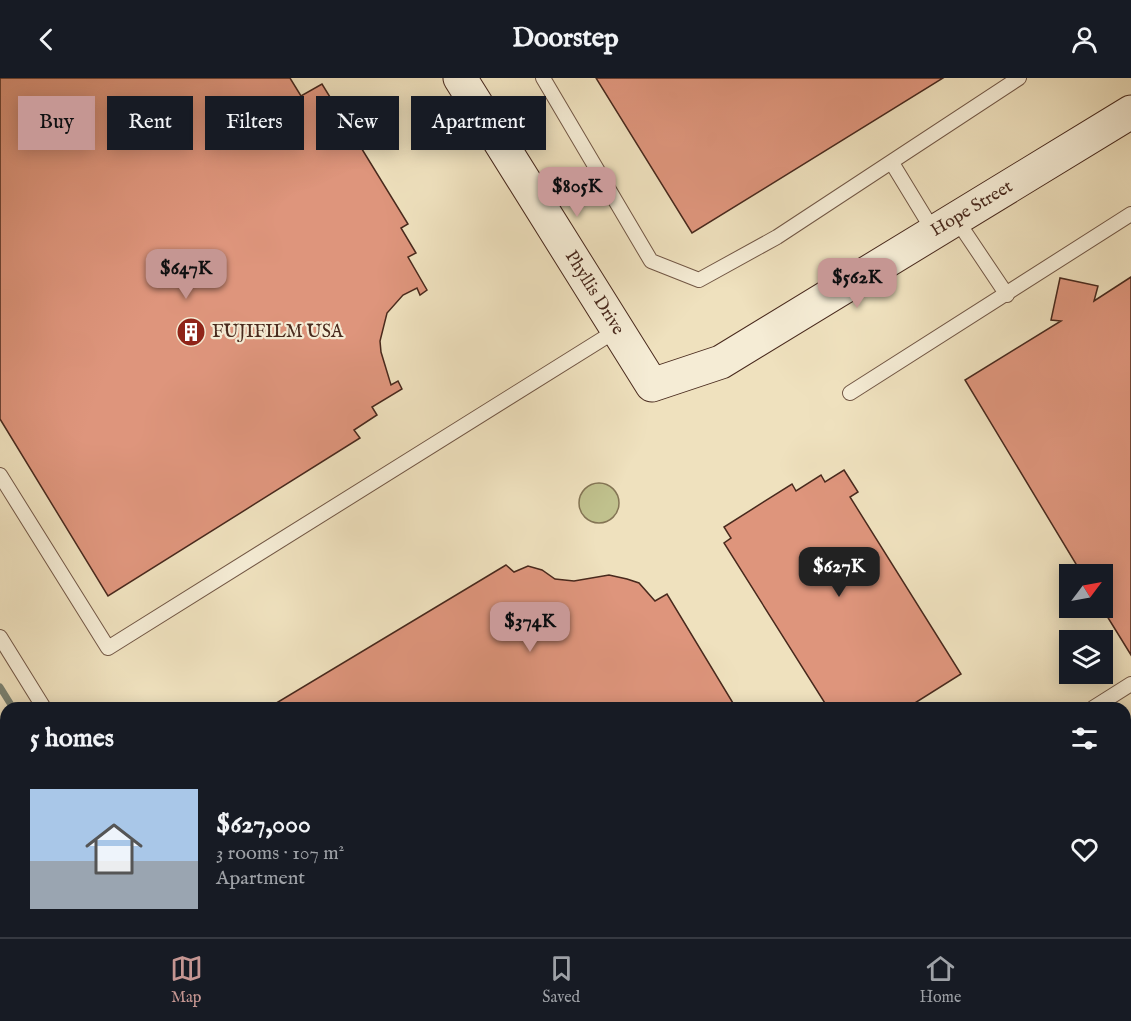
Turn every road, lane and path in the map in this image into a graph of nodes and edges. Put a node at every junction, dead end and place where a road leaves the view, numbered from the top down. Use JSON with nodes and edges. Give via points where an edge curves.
{"nodes":[{"id":1,"x":460,"y":78,"type":"edge"},
{"id":2,"x":543,"y":78,"type":"edge"},
{"id":3,"x":1019,"y":78,"type":"edge"},
{"id":4,"x":1131,"y":112,"type":"edge"},
{"id":5,"x":892,"y":163,"type":"junction"},
{"id":6,"x":1131,"y":214,"type":"edge"},
{"id":7,"x":945,"y":225,"type":"junction"},
{"id":8,"x":1007,"y":296,"type":"junction"},
{"id":9,"x":617,"y":330,"type":"junction"},
{"id":10,"x":652,"y":385,"type":"joint"},
{"id":11,"x":850,"y":393,"type":"dead end"},
{"id":12,"x":0,"y":475,"type":"edge"},
{"id":13,"x":0,"y":637,"type":"edge"},
{"id":14,"x":1131,"y":684,"type":"edge"},
{"id":15,"x":40,"y":702,"type":"edge"},
{"id":16,"x":1102,"y":702,"type":"edge"}],
"edges":[{"from":1,"to":9,"type":"street","name":"Phyllis Drive"},
{"from":2,"to":5,"type":"lane","via":[[651,261],[699,280],[777,237]]},
{"from":3,"to":5,"type":"lane"},
{"from":4,"to":7,"type":"street","name":"Hope Street"},
{"from":5,"to":7,"type":"lane"},
{"from":6,"to":8,"type":"lane"},
{"from":7,"to":8,"type":"lane"},
{"from":7,"to":10,"type":"street","name":"Hope Street","via":[[721,362]]},
{"from":8,"to":11,"type":"lane"},
{"from":9,"to":10,"type":"street","name":"Phyllis Drive"},
{"from":9,"to":12,"type":"lane","via":[[108,648]]},
{"from":13,"to":15,"type":"lane"},
{"from":14,"to":16,"type":"lane"}]}
